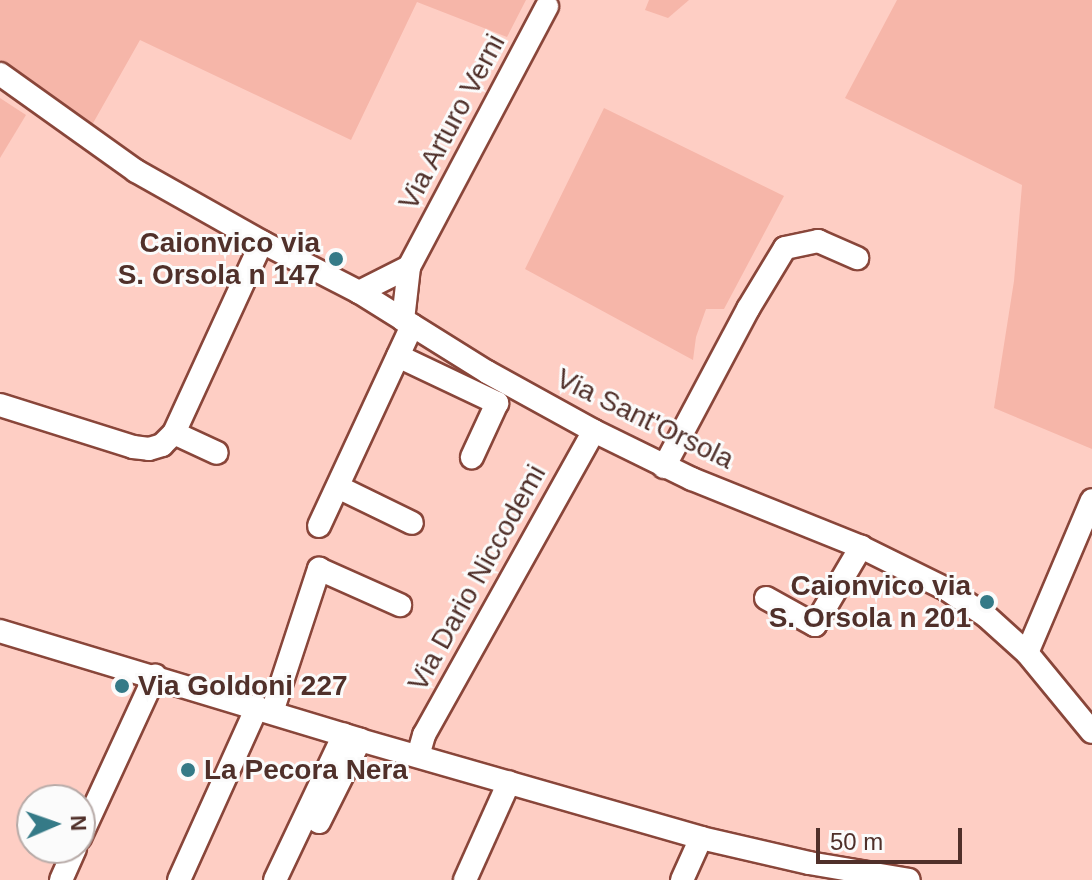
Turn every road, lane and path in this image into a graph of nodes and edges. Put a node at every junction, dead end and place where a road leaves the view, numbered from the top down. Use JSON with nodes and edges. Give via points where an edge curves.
{"nodes":[{"id":1,"x":547,"y":6,"type":"dead end"},
{"id":2,"x":0,"y":74,"type":"edge"},
{"id":3,"x":262,"y":242,"type":"junction"},
{"id":4,"x":857,"y":258,"type":"dead end"},
{"id":5,"x":409,"y":267,"type":"junction"},
{"id":6,"x":359,"y":292,"type":"junction"},
{"id":7,"x":408,"y":323,"type":"junction"},
{"id":8,"x":398,"y":356,"type":"junction"},
{"id":9,"x":0,"y":405,"type":"edge"},
{"id":10,"x":594,"y":431,"type":"junction"},
{"id":11,"x":174,"y":433,"type":"junction"},
{"id":12,"x":217,"y":453,"type":"dead end"},
{"id":13,"x":472,"y":457,"type":"dead end"},
{"id":14,"x":664,"y":467,"type":"junction"},
{"id":15,"x":338,"y":487,"type":"junction"},
{"id":16,"x":1092,"y":500,"type":"edge"},
{"id":17,"x":412,"y":523,"type":"dead end"},
{"id":18,"x":319,"y":526,"type":"dead end"},
{"id":19,"x":861,"y":547,"type":"junction"},
{"id":20,"x":766,"y":598,"type":"dead end"},
{"id":21,"x":400,"y":605,"type":"dead end"},
{"id":22,"x":0,"y":631,"type":"edge"},
{"id":23,"x":1027,"y":653,"type":"junction"},
{"id":24,"x":155,"y":676,"type":"junction"},
{"id":25,"x":264,"y":710,"type":"junction"},
{"id":26,"x":1092,"y":732,"type":"edge"},
{"id":27,"x":352,"y":738,"type":"junction"},
{"id":28,"x":418,"y":756,"type":"junction"},
{"id":29,"x":509,"y":782,"type":"junction"},
{"id":30,"x":96,"y":803,"type":"edge"},
{"id":31,"x":701,"y":838,"type":"junction"},
{"id":32,"x":805,"y":871,"type":"edge"},
{"id":33,"x":179,"y":880,"type":"edge"},
{"id":34,"x":275,"y":880,"type":"edge"},
{"id":35,"x":290,"y":880,"type":"edge"},
{"id":36,"x":465,"y":880,"type":"edge"},
{"id":37,"x":682,"y":880,"type":"edge"},
{"id":38,"x":909,"y":880,"type":"edge"}],
"edges":[{"from":1,"to":5,"type":"street","name":"Via Arturo Verni"},
{"from":2,"to":3,"type":"street","name":"Via Sant'Orsola","via":[[136,171]]},
{"from":3,"to":6,"type":"street","name":"Via Sant'Orsola"},
{"from":3,"to":11,"type":"street"},
{"from":4,"to":14,"type":"street","via":[[818,241],[785,248]]},
{"from":5,"to":6,"type":"street"},
{"from":5,"to":7,"type":"street","name":"Via Arturo Verni"},
{"from":6,"to":7,"type":"street","name":"Via Sant'Orsola"},
{"from":7,"to":8,"type":"street"},
{"from":7,"to":10,"type":"street","name":"Via Sant'Orsola"},
{"from":8,"to":13,"type":"street","via":[[497,403]]},
{"from":8,"to":15,"type":"street"},
{"from":9,"to":11,"type":"street","via":[[133,447],[162,445]]},
{"from":10,"to":14,"type":"street","name":"Via Sant'Orsola"},
{"from":10,"to":28,"type":"street","name":"Via Dario Niccodemi","via":[[424,735]]},
{"from":11,"to":12,"type":"street"},
{"from":14,"to":19,"type":"street","name":"Via Sant'Orsola"},
{"from":15,"to":17,"type":"street"},
{"from":15,"to":18,"type":"street"},
{"from":16,"to":23,"type":"street"},
{"from":19,"to":20,"type":"street","via":[[815,625]]},
{"from":19,"to":23,"type":"street","name":"Via Sant'Orsola","via":[[946,589]]},
{"from":21,"to":25,"type":"street","via":[[319,569]]},
{"from":22,"to":24,"type":"street"},
{"from":23,"to":26,"type":"street","name":"Via Sant'Orsola"},
{"from":24,"to":25,"type":"street"},
{"from":24,"to":30,"type":"street"},
{"from":25,"to":27,"type":"street"},
{"from":25,"to":33,"type":"street"},
{"from":27,"to":28,"type":"street"},
{"from":27,"to":34,"type":"street"},
{"from":27,"to":35,"type":"street"},
{"from":28,"to":29,"type":"street"},
{"from":29,"to":31,"type":"street"},
{"from":29,"to":36,"type":"street"},
{"from":31,"to":32,"type":"street"},
{"from":31,"to":37,"type":"street"},
{"from":32,"to":38,"type":"street"}]}
